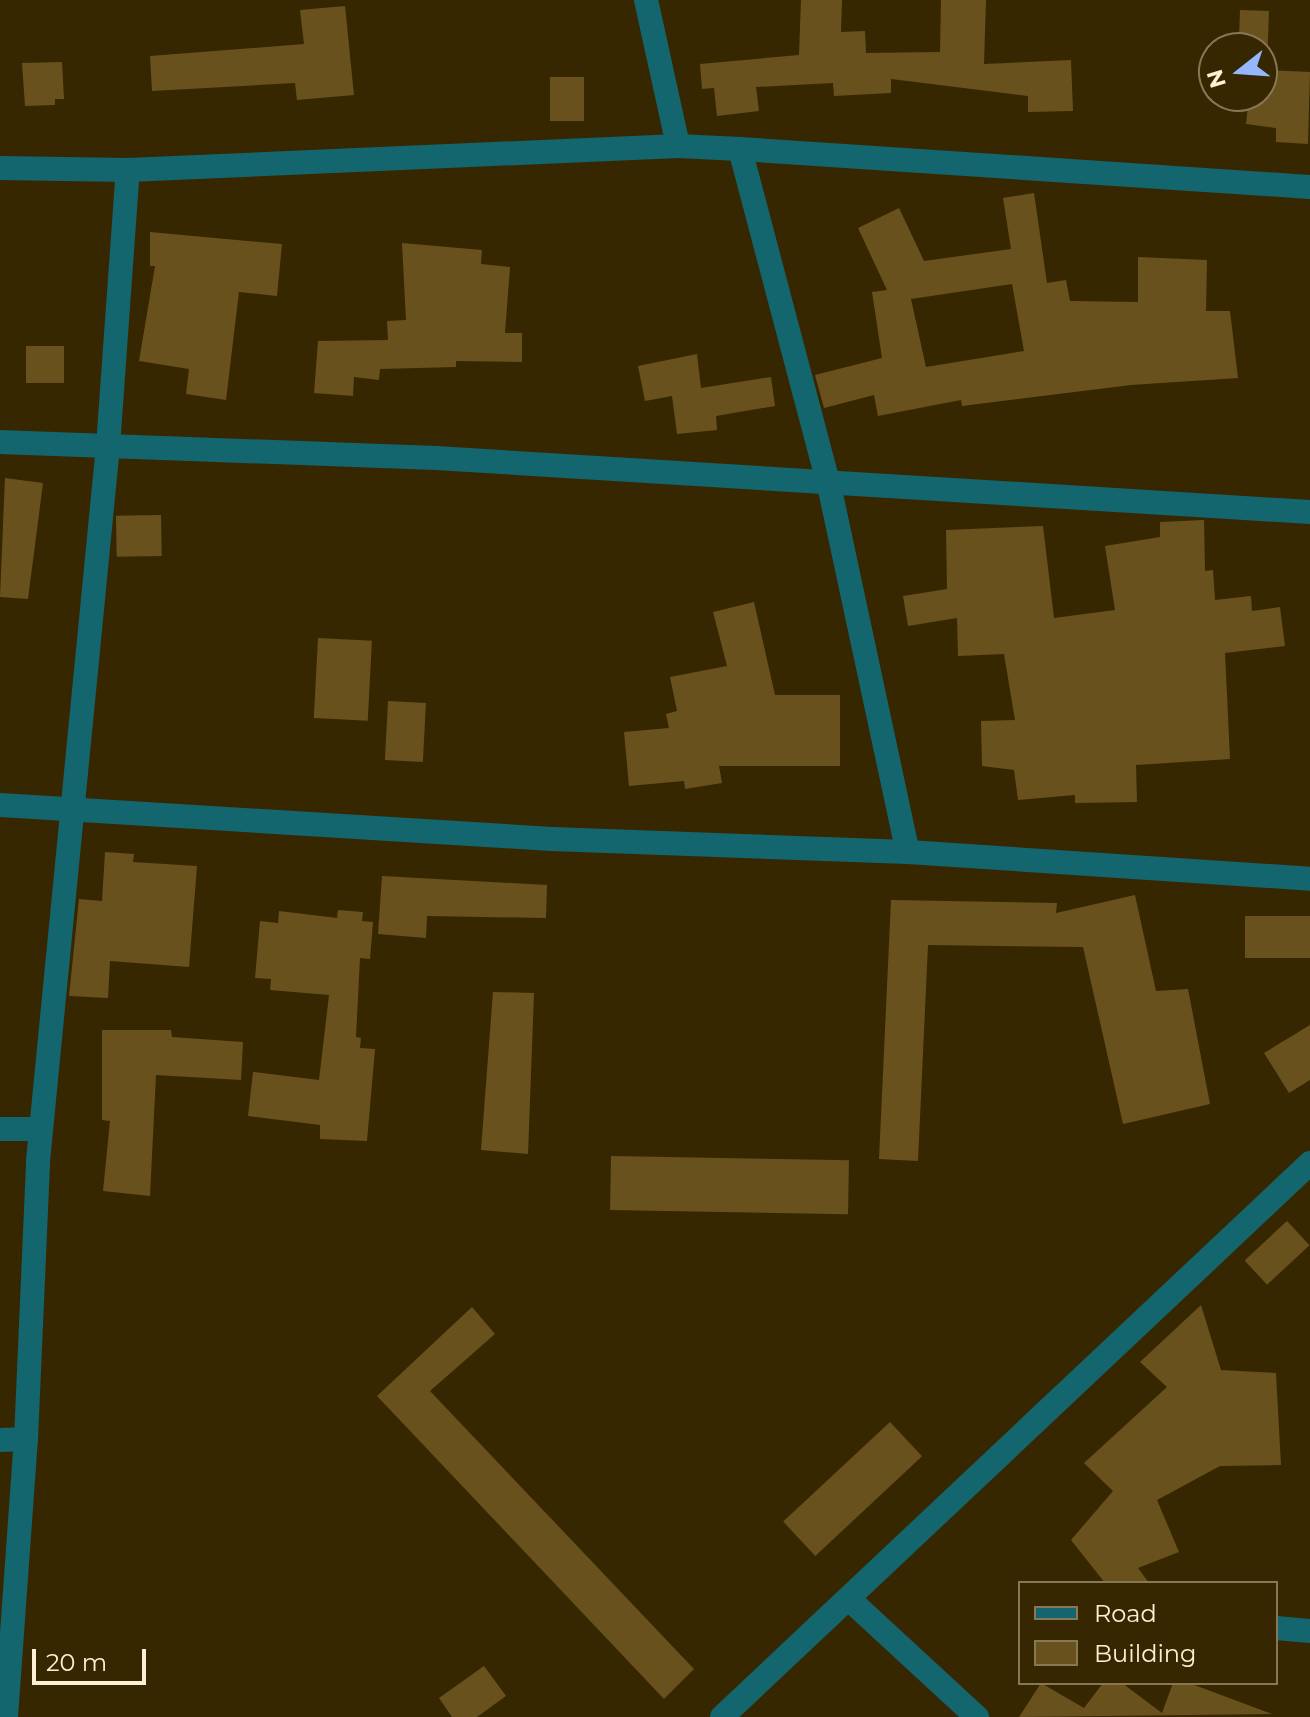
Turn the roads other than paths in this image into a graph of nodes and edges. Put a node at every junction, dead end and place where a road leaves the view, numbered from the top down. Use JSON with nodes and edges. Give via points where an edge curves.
{"nodes":[{"id":1,"x":646,"y":0,"type":"edge"},
{"id":2,"x":678,"y":146,"type":"junction"},
{"id":3,"x":740,"y":149,"type":"junction"},
{"id":4,"x":0,"y":168,"type":"edge"},
{"id":5,"x":128,"y":170,"type":"junction"},
{"id":6,"x":1310,"y":187,"type":"edge"},
{"id":7,"x":0,"y":442,"type":"edge"},
{"id":8,"x":108,"y":446,"type":"junction"},
{"id":9,"x":829,"y":485,"type":"junction"},
{"id":10,"x":1310,"y":512,"type":"edge"},
{"id":11,"x":0,"y":805,"type":"edge"},
{"id":12,"x":71,"y":810,"type":"junction"},
{"id":13,"x":908,"y":852,"type":"junction"},
{"id":14,"x":1310,"y":879,"type":"edge"},
{"id":15,"x":0,"y":1129,"type":"edge"},
{"id":16,"x":40,"y":1129,"type":"junction"},
{"id":17,"x":1310,"y":1163,"type":"edge"},
{"id":18,"x":26,"y":1439,"type":"junction"},
{"id":19,"x":0,"y":1440,"type":"edge"},
{"id":20,"x":850,"y":1600,"type":"junction"},
{"id":21,"x":1278,"y":1628,"type":"edge"},
{"id":22,"x":1310,"y":1631,"type":"edge"},
{"id":23,"x":6,"y":1717,"type":"edge"},
{"id":24,"x":722,"y":1717,"type":"edge"},
{"id":25,"x":977,"y":1717,"type":"edge"}],
"edges":[{"from":1,"to":2,"type":"street"},
{"from":2,"to":3,"type":"street"},
{"from":2,"to":5,"type":"street"},
{"from":3,"to":6,"type":"street"},
{"from":3,"to":9,"type":"street"},
{"from":4,"to":5,"type":"street"},
{"from":5,"to":8,"type":"street"},
{"from":7,"to":8,"type":"street"},
{"from":8,"to":9,"type":"street","via":[[436,458]]},
{"from":8,"to":12,"type":"street"},
{"from":9,"to":10,"type":"street"},
{"from":9,"to":13,"type":"street"},
{"from":11,"to":12,"type":"street"},
{"from":12,"to":13,"type":"street","via":[[552,839]]},
{"from":12,"to":16,"type":"street"},
{"from":13,"to":14,"type":"street"},
{"from":15,"to":16,"type":"street"},
{"from":16,"to":18,"type":"street"},
{"from":17,"to":20,"type":"street"},
{"from":18,"to":19,"type":"street"},
{"from":18,"to":23,"type":"street"},
{"from":20,"to":24,"type":"street"},
{"from":20,"to":25,"type":"street"},
{"from":21,"to":22,"type":"street"}]}
